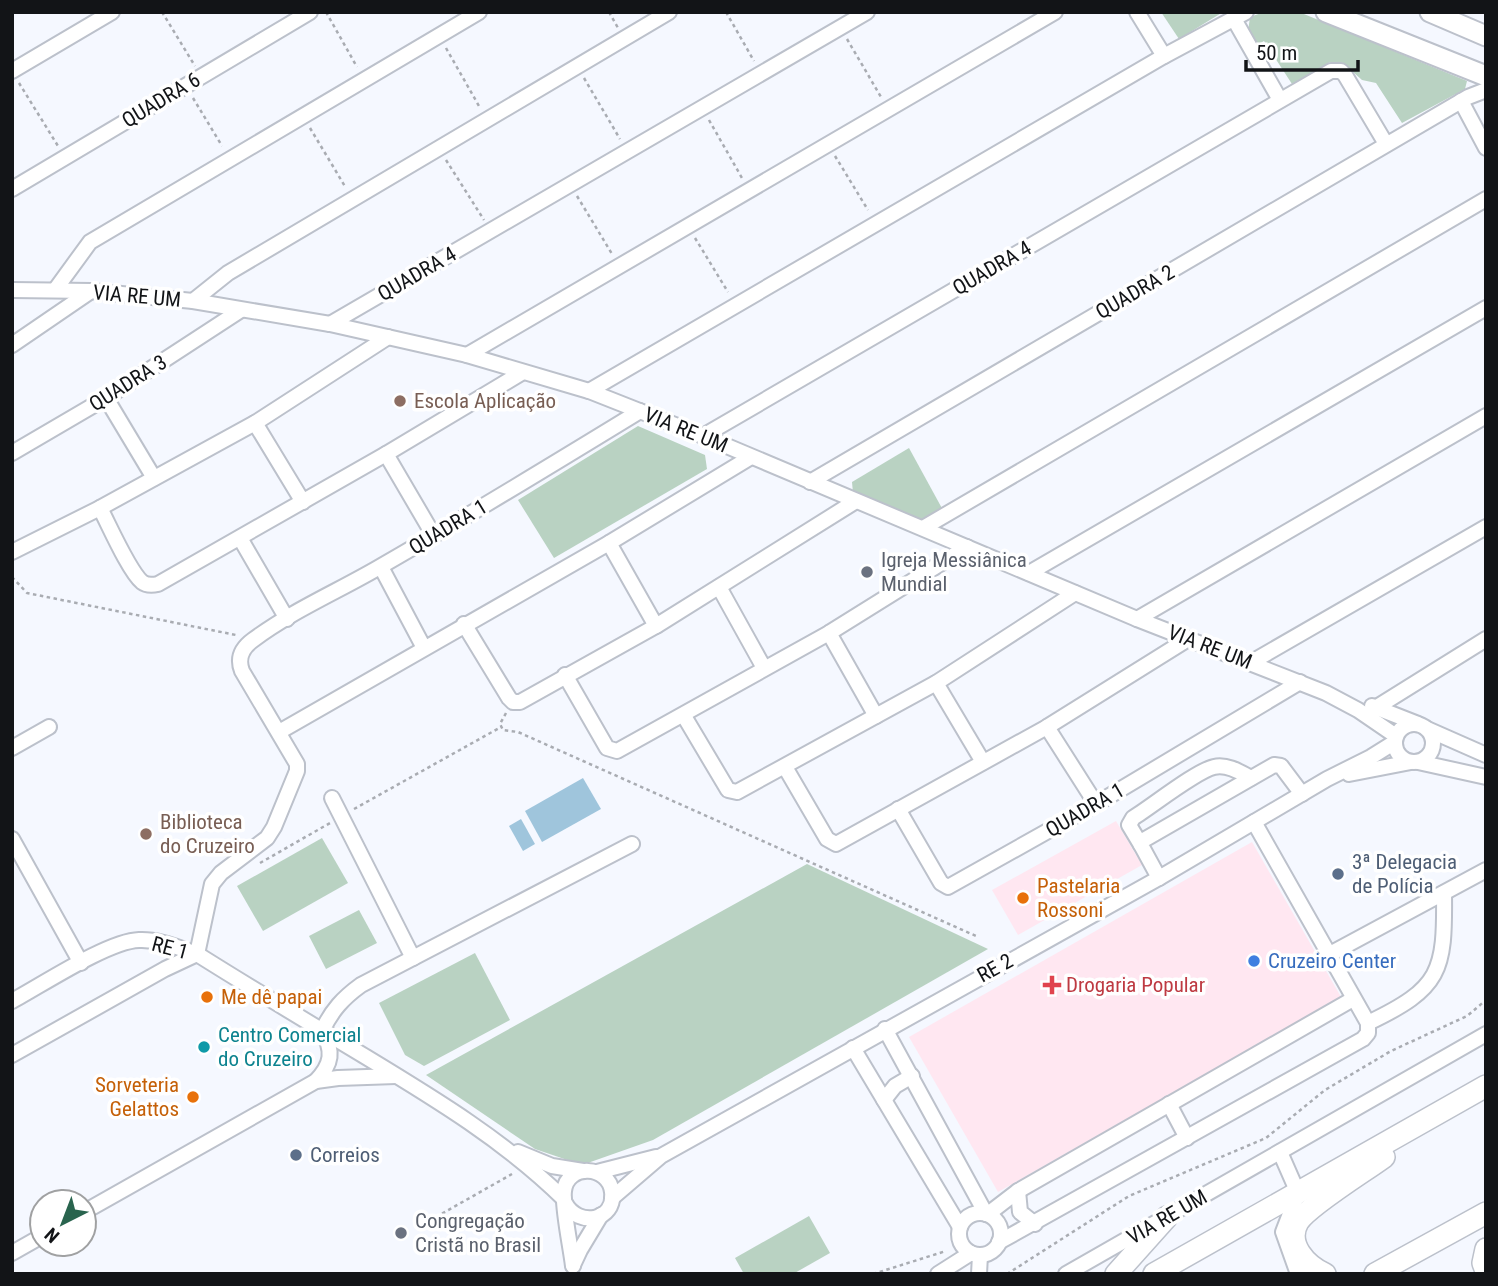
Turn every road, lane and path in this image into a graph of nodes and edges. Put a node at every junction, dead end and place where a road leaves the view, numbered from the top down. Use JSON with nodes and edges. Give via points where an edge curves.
{"nodes":[{"id":1,"x":111,"y":12,"type":"edge"},
{"id":2,"x":162,"y":12,"type":"edge"},
{"id":3,"x":310,"y":12,"type":"edge"},
{"id":4,"x":326,"y":12,"type":"edge"},
{"id":5,"x":480,"y":12,"type":"edge"},
{"id":6,"x":669,"y":12,"type":"edge"},
{"id":7,"x":726,"y":12,"type":"edge"},
{"id":8,"x":867,"y":12,"type":"edge"},
{"id":9,"x":1055,"y":12,"type":"edge"},
{"id":10,"x":1137,"y":12,"type":"edge"},
{"id":11,"x":1326,"y":12,"type":"edge"},
{"id":12,"x":1430,"y":12,"type":"edge"},
{"id":13,"x":1240,"y":16,"type":"edge"},
{"id":14,"x":1032,"y":18,"type":"edge"},
{"id":15,"x":1463,"y":18,"type":"edge"},
{"id":16,"x":840,"y":27,"type":"junction"},
{"id":17,"x":439,"y":36,"type":"junction"},
{"id":18,"x":1486,"y":36,"type":"edge"},
{"id":19,"x":1164,"y":56,"type":"junction"},
{"id":20,"x":577,"y":66,"type":"junction"},
{"id":21,"x":359,"y":71,"type":"dead end"},
{"id":22,"x":762,"y":73,"type":"junction"},
{"id":23,"x":16,"y":77,"type":"edge"},
{"id":24,"x":201,"y":77,"type":"junction"},
{"id":25,"x":1483,"y":80,"type":"edge"},
{"id":26,"x":186,"y":86,"type":"junction"},
{"id":27,"x":1465,"y":99,"type":"junction"},
{"id":28,"x":1280,"y":100,"type":"junction"},
{"id":29,"x":702,"y":108,"type":"junction"},
{"id":30,"x":888,"y":110,"type":"junction"},
{"id":31,"x":303,"y":117,"type":"junction"},
{"id":32,"x":487,"y":120,"type":"junction"},
{"id":33,"x":828,"y":144,"type":"junction"},
{"id":34,"x":1386,"y":144,"type":"junction"},
{"id":35,"x":439,"y":148,"type":"junction"},
{"id":36,"x":1486,"y":148,"type":"edge"},
{"id":37,"x":627,"y":152,"type":"junction"},
{"id":38,"x":65,"y":158,"type":"junction"},
{"id":39,"x":229,"y":160,"type":"junction"},
{"id":40,"x":570,"y":184,"type":"junction"},
{"id":41,"x":12,"y":189,"type":"edge"},
{"id":42,"x":749,"y":190,"type":"junction"},
{"id":43,"x":353,"y":199,"type":"junction"},
{"id":44,"x":1486,"y":199,"type":"edge"},
{"id":45,"x":876,"y":224,"type":"junction"},
{"id":46,"x":688,"y":226,"type":"junction"},
{"id":47,"x":491,"y":231,"type":"junction"},
{"id":48,"x":619,"y":266,"type":"junction"},
{"id":49,"x":12,"y":290,"type":"edge"},
{"id":50,"x":55,"y":290,"type":"junction"},
{"id":51,"x":91,"y":291,"type":"junction"},
{"id":52,"x":193,"y":301,"type":"junction"},
{"id":53,"x":736,"y":306,"type":"junction"},
{"id":54,"x":1486,"y":308,"type":"edge"},
{"id":55,"x":241,"y":310,"type":"junction"},
{"id":56,"x":330,"y":324,"type":"junction"},
{"id":57,"x":388,"y":337,"type":"junction"},
{"id":58,"x":12,"y":345,"type":"edge"},
{"id":59,"x":467,"y":355,"type":"junction"},
{"id":60,"x":523,"y":372,"type":"junction"},
{"id":61,"x":589,"y":391,"type":"junction"},
{"id":62,"x":106,"y":398,"type":"junction"},
{"id":63,"x":640,"y":411,"type":"junction"},
{"id":64,"x":1486,"y":416,"type":"edge"},
{"id":65,"x":255,"y":423,"type":"junction"},
{"id":66,"x":703,"y":436,"type":"junction"},
{"id":67,"x":12,"y":453,"type":"edge"},
{"id":68,"x":386,"y":454,"type":"junction"},
{"id":69,"x":751,"y":457,"type":"junction"},
{"id":70,"x":154,"y":478,"type":"junction"},
{"id":71,"x":810,"y":482,"type":"junction"},
{"id":72,"x":856,"y":501,"type":"junction"},
{"id":73,"x":303,"y":502,"type":"junction"},
{"id":74,"x":100,"y":508,"type":"junction"},
{"id":75,"x":1486,"y":527,"type":"edge"},
{"id":76,"x":923,"y":528,"type":"junction"},
{"id":77,"x":434,"y":536,"type":"junction"},
{"id":78,"x":240,"y":538,"type":"junction"},
{"id":79,"x":609,"y":543,"type":"junction"},
{"id":80,"x":967,"y":547,"type":"junction"},
{"id":81,"x":12,"y":551,"type":"edge"},
{"id":82,"x":381,"y":567,"type":"junction"},
{"id":83,"x":1029,"y":573,"type":"junction"},
{"id":84,"x":12,"y":577,"type":"edge"},
{"id":85,"x":719,"y":587,"type":"junction"},
{"id":86,"x":1075,"y":593,"type":"junction"},
{"id":87,"x":287,"y":619,"type":"junction"},
{"id":88,"x":1137,"y":619,"type":"junction"},
{"id":89,"x":464,"y":625,"type":"junction"},
{"id":90,"x":656,"y":626,"type":"junction"},
{"id":91,"x":829,"y":633,"type":"junction"},
{"id":92,"x":1188,"y":639,"type":"junction"},
{"id":93,"x":1486,"y":639,"type":"edge"},
{"id":94,"x":253,"y":640,"type":"junction"},
{"id":95,"x":424,"y":648,"type":"junction"},
{"id":96,"x":1250,"y":663,"type":"junction"},
{"id":97,"x":764,"y":668,"type":"junction"},
{"id":98,"x":565,"y":675,"type":"junction"},
{"id":99,"x":1300,"y":682,"type":"junction"},
{"id":100,"x":936,"y":683,"type":"junction"},
{"id":101,"x":513,"y":702,"type":"junction"},
{"id":102,"x":1374,"y":713,"type":"junction"},
{"id":103,"x":684,"y":716,"type":"junction"},
{"id":104,"x":876,"y":716,"type":"junction"},
{"id":105,"x":49,"y":727,"type":"dead end"},
{"id":106,"x":1047,"y":727,"type":"junction"},
{"id":107,"x":1424,"y":727,"type":"junction"},
{"id":108,"x":279,"y":732,"type":"junction"},
{"id":109,"x":1395,"y":739,"type":"junction"},
{"id":110,"x":12,"y":748,"type":"edge"},
{"id":111,"x":1483,"y":751,"type":"edge"},
{"id":112,"x":1371,"y":757,"type":"junction"},
{"id":113,"x":984,"y":762,"type":"junction"},
{"id":114,"x":1415,"y":762,"type":"junction"},
{"id":115,"x":785,"y":767,"type":"junction"},
{"id":116,"x":1486,"y":777,"type":"edge"},
{"id":117,"x":1251,"y":778,"type":"junction"},
{"id":118,"x":1327,"y":779,"type":"junction"},
{"id":119,"x":1302,"y":794,"type":"junction"},
{"id":120,"x":332,"y":797,"type":"dead end"},
{"id":121,"x":1096,"y":804,"type":"junction"},
{"id":122,"x":898,"y":809,"type":"junction"},
{"id":123,"x":1254,"y":822,"type":"junction"},
{"id":124,"x":12,"y":839,"type":"edge"},
{"id":125,"x":632,"y":844,"type":"dead end"},
{"id":126,"x":1141,"y":845,"type":"junction"},
{"id":127,"x":1486,"y":870,"type":"edge"},
{"id":128,"x":1159,"y":878,"type":"junction"},
{"id":129,"x":1444,"y":893,"type":"junction"},
{"id":130,"x":976,"y":936,"type":"dead end"},
{"id":131,"x":197,"y":954,"type":"junction"},
{"id":132,"x":1330,"y":954,"type":"junction"},
{"id":133,"x":413,"y":958,"type":"junction"},
{"id":134,"x":81,"y":963,"type":"junction"},
{"id":135,"x":1353,"y":999,"type":"junction"},
{"id":136,"x":1486,"y":1000,"type":"edge"},
{"id":137,"x":12,"y":1001,"type":"edge"},
{"id":138,"x":1367,"y":1023,"type":"junction"},
{"id":139,"x":885,"y":1029,"type":"junction"},
{"id":140,"x":323,"y":1031,"type":"junction"},
{"id":141,"x":1486,"y":1034,"type":"edge"},
{"id":142,"x":853,"y":1048,"type":"junction"},
{"id":143,"x":12,"y":1055,"type":"edge"},
{"id":144,"x":398,"y":1076,"type":"junction"},
{"id":145,"x":912,"y":1076,"type":"junction"},
{"id":146,"x":316,"y":1081,"type":"junction"},
{"id":147,"x":1486,"y":1086,"type":"edge"},
{"id":148,"x":884,"y":1100,"type":"junction"},
{"id":149,"x":1169,"y":1104,"type":"junction"},
{"id":150,"x":1453,"y":1105,"type":"junction"},
{"id":151,"x":1187,"y":1138,"type":"junction"},
{"id":152,"x":499,"y":1143,"type":"junction"},
{"id":153,"x":1280,"y":1153,"type":"junction"},
{"id":154,"x":661,"y":1156,"type":"junction"},
{"id":155,"x":590,"y":1171,"type":"junction"},
{"id":156,"x":516,"y":1172,"type":"dead end"},
{"id":157,"x":1018,"y":1191,"type":"junction"},
{"id":158,"x":1298,"y":1193,"type":"junction"},
{"id":159,"x":612,"y":1198,"type":"junction"},
{"id":160,"x":564,"y":1201,"type":"junction"},
{"id":161,"x":98,"y":1204,"type":"edge"},
{"id":162,"x":1486,"y":1213,"type":"edge"},
{"id":163,"x":987,"y":1214,"type":"junction"},
{"id":164,"x":601,"y":1215,"type":"junction"},
{"id":165,"x":436,"y":1217,"type":"dead end"},
{"id":166,"x":1167,"y":1217,"type":"junction"},
{"id":167,"x":1035,"y":1224,"type":"junction"},
{"id":168,"x":960,"y":1227,"type":"junction"},
{"id":169,"x":999,"y":1242,"type":"junction"},
{"id":170,"x":28,"y":1244,"type":"edge"},
{"id":171,"x":1486,"y":1249,"type":"edge"},
{"id":172,"x":971,"y":1252,"type":"junction"},
{"id":173,"x":12,"y":1253,"type":"edge"},
{"id":174,"x":572,"y":1270,"type":"edge"},
{"id":175,"x":1486,"y":1271,"type":"edge"},
{"id":176,"x":873,"y":1274,"type":"edge"},
{"id":177,"x":938,"y":1274,"type":"edge"},
{"id":178,"x":979,"y":1274,"type":"edge"},
{"id":179,"x":1007,"y":1274,"type":"edge"},
{"id":180,"x":1066,"y":1274,"type":"edge"},
{"id":181,"x":1116,"y":1274,"type":"edge"},
{"id":182,"x":1154,"y":1274,"type":"edge"},
{"id":183,"x":1298,"y":1274,"type":"edge"},
{"id":184,"x":1325,"y":1274,"type":"edge"},
{"id":185,"x":1375,"y":1274,"type":"edge"}],
"edges":[{"from":1,"to":23,"type":"street"},
{"from":2,"to":24,"type":"path"},
{"from":3,"to":24,"type":"street","name":"QUADRA 6"},
{"from":4,"to":21,"type":"path"},
{"from":5,"to":17,"type":"street"},
{"from":6,"to":20,"type":"street"},
{"from":7,"to":22,"type":"path"},
{"from":8,"to":16,"type":"street","name":"QUADRA 4"},
{"from":9,"to":14,"type":"street"},
{"from":10,"to":19,"type":"street"},
{"from":11,"to":25,"type":"main road"},
{"from":12,"to":15,"type":"main road"},
{"from":13,"to":19,"type":"street"},
{"from":13,"to":28,"type":"street"},
{"from":14,"to":30,"type":"street"},
{"from":15,"to":18,"type":"main road"},
{"from":16,"to":22,"type":"street","name":"QUADRA 4"},
{"from":16,"to":30,"type":"path"},
{"from":17,"to":31,"type":"street"},
{"from":17,"to":32,"type":"path"},
{"from":19,"to":45,"type":"street"},
{"from":20,"to":32,"type":"street"},
{"from":20,"to":37,"type":"path"},
{"from":22,"to":29,"type":"street","name":"QUADRA 4"},
{"from":23,"to":38,"type":"path"},
{"from":24,"to":26,"type":"street","name":"QUADRA 6"},
{"from":25,"to":27,"type":"street"},
{"from":26,"to":38,"type":"street","name":"QUADRA 6"},
{"from":26,"to":39,"type":"path"},
{"from":27,"to":34,"type":"street","name":"QUADRA 2"},
{"from":27,"to":36,"type":"street"},
{"from":28,"to":34,"type":"street","name":"QUADRA 4","via":[[1331,71],[1341,72]]},
{"from":28,"to":66,"type":"street","name":"QUADRA 4"},
{"from":29,"to":37,"type":"street","name":"QUADRA 4"},
{"from":29,"to":42,"type":"path"},
{"from":30,"to":33,"type":"street"},
{"from":31,"to":39,"type":"street"},
{"from":31,"to":43,"type":"path"},
{"from":32,"to":35,"type":"street"},
{"from":33,"to":42,"type":"street"},
{"from":33,"to":45,"type":"path"},
{"from":34,"to":71,"type":"street","name":"QUADRA 2"},
{"from":35,"to":43,"type":"street"},
{"from":35,"to":47,"type":"path"},
{"from":37,"to":40,"type":"street","name":"QUADRA 4"},
{"from":38,"to":41,"type":"street","name":"QUADRA 6"},
{"from":39,"to":50,"type":"street","via":[[90,242]]},
{"from":40,"to":47,"type":"street","name":"QUADRA 4"},
{"from":40,"to":48,"type":"path"},
{"from":42,"to":46,"type":"street"},
{"from":43,"to":52,"type":"street","via":[[228,273]]},
{"from":44,"to":76,"type":"street"},
{"from":45,"to":53,"type":"street"},
{"from":46,"to":48,"type":"street"},
{"from":46,"to":53,"type":"path"},
{"from":47,"to":56,"type":"street","name":"QUADRA 4"},
{"from":48,"to":59,"type":"street"},
{"from":49,"to":50,"type":"street","name":"VIA RE UM"},
{"from":50,"to":51,"type":"street","name":"VIA RE UM"},
{"from":51,"to":52,"type":"street","name":"VIA RE UM"},
{"from":51,"to":58,"type":"street"},
{"from":52,"to":55,"type":"street","name":"VIA RE UM"},
{"from":53,"to":61,"type":"street"},
{"from":54,"to":83,"type":"street"},
{"from":55,"to":56,"type":"street","name":"VIA RE UM"},
{"from":55,"to":62,"type":"street","name":"QUADRA 3"},
{"from":56,"to":57,"type":"street","name":"VIA RE UM"},
{"from":57,"to":59,"type":"street","name":"VIA RE UM"},
{"from":57,"to":65,"type":"street"},
{"from":59,"to":60,"type":"street","name":"VIA RE UM"},
{"from":60,"to":61,"type":"street","name":"VIA RE UM"},
{"from":60,"to":68,"type":"street"},
{"from":61,"to":63,"type":"street","name":"VIA RE UM"},
{"from":62,"to":67,"type":"street","name":"QUADRA 3"},
{"from":62,"to":70,"type":"street"},
{"from":63,"to":66,"type":"street","name":"VIA RE UM"},
{"from":63,"to":77,"type":"street","name":"QUADRA 1"},
{"from":64,"to":88,"type":"street"},
{"from":65,"to":70,"type":"street"},
{"from":65,"to":73,"type":"street"},
{"from":66,"to":69,"type":"street","name":"VIA RE UM"},
{"from":68,"to":73,"type":"street"},
{"from":68,"to":77,"type":"street"},
{"from":69,"to":71,"type":"street","name":"VIA RE UM"},
{"from":69,"to":79,"type":"street"},
{"from":70,"to":74,"type":"street"},
{"from":71,"to":72,"type":"street","name":"VIA RE UM"},
{"from":72,"to":76,"type":"street","name":"VIA RE UM"},
{"from":72,"to":85,"type":"street"},
{"from":73,"to":78,"type":"street"},
{"from":74,"to":78,"type":"street","via":[[135,573],[150,585]]},
{"from":74,"to":81,"type":"street"},
{"from":75,"to":96,"type":"street"},
{"from":76,"to":80,"type":"street","name":"VIA RE UM"},
{"from":77,"to":82,"type":"street","name":"QUADRA 1"},
{"from":78,"to":87,"type":"street"},
{"from":79,"to":89,"type":"street"},
{"from":79,"to":90,"type":"street"},
{"from":80,"to":83,"type":"street","name":"VIA RE UM"},
{"from":80,"to":91,"type":"street"},
{"from":82,"to":87,"type":"street","name":"QUADRA 1"},
{"from":82,"to":95,"type":"street"},
{"from":83,"to":86,"type":"street","name":"VIA RE UM"},
{"from":84,"to":94,"type":"path","via":[[27,593]]},
{"from":85,"to":90,"type":"street"},
{"from":85,"to":97,"type":"street"},
{"from":86,"to":88,"type":"street","name":"VIA RE UM"},
{"from":86,"to":100,"type":"street"},
{"from":87,"to":94,"type":"street","name":"QUADRA 1"},
{"from":88,"to":92,"type":"street","name":"VIA RE UM"},
{"from":89,"to":95,"type":"street"},
{"from":89,"to":101,"type":"street"},
{"from":90,"to":98,"type":"street"},
{"from":91,"to":97,"type":"street"},
{"from":91,"to":104,"type":"street"},
{"from":92,"to":96,"type":"street","name":"VIA RE UM"},
{"from":92,"to":106,"type":"street"},
{"from":93,"to":102,"type":"street"},
{"from":94,"to":108,"type":"street","via":[[243,649],[239,663]]},
{"from":95,"to":108,"type":"street"},
{"from":96,"to":99,"type":"street","name":"VIA RE UM"},
{"from":97,"to":103,"type":"street"},
{"from":98,"to":101,"type":"street"},
{"from":98,"to":103,"type":"street","via":[[613,752]]},
{"from":99,"to":102,"type":"street","name":"VIA RE UM"},
{"from":99,"to":121,"type":"street","name":"QUADRA 1"},
{"from":100,"to":104,"type":"street"},
{"from":100,"to":113,"type":"street"},
{"from":101,"to":130,"type":"path","via":[[500,724],[503,730],[518,732]]},
{"from":102,"to":107,"type":"street","name":"VIA RE UM"},
{"from":102,"to":109,"type":"street","name":"VIA RE UM"},
{"from":102,"to":112,"type":"street","via":[[1381,738]]},
{"from":103,"to":115,"type":"street","via":[[730,792]]},
{"from":104,"to":115,"type":"street"},
{"from":105,"to":110,"type":"street"},
{"from":106,"to":113,"type":"street"},
{"from":106,"to":121,"type":"street"},
{"from":107,"to":109,"type":"street","via":[[1405,726]]},
{"from":107,"to":111,"type":"street","name":"VIA RE UM"},
{"from":107,"to":114,"type":"street","via":[[1433,744],[1431,752]]},
{"from":108,"to":131,"type":"street","via":[[297,771],[267,838],[212,884]]},
{"from":109,"to":112,"type":"street","name":"RE 2"},
{"from":109,"to":114,"type":"street","via":[[1398,754]]},
{"from":112,"to":118,"type":"street","name":"RE 2"},
{"from":113,"to":122,"type":"street"},
{"from":114,"to":116,"type":"street"},
{"from":114,"to":118,"type":"street","name":"RE 2"},
{"from":115,"to":122,"type":"street","via":[[832,843]]},
{"from":117,"to":119,"type":"street","via":[[1277,764]]},
{"from":117,"to":126,"type":"street"},
{"from":117,"to":126,"type":"street","via":[[1230,768],[1214,767],[1197,776],[1133,818],[1130,830]]},
{"from":118,"to":119,"type":"street","name":"RE 2"},
{"from":119,"to":123,"type":"street","name":"RE 2"},
{"from":120,"to":133,"type":"street"},
{"from":121,"to":122,"type":"street","name":"QUADRA 1","via":[[948,887],[941,883]]},
{"from":123,"to":128,"type":"street","name":"RE 2"},
{"from":123,"to":132,"type":"street"},
{"from":124,"to":134,"type":"street"},
{"from":125,"to":133,"type":"street"},
{"from":126,"to":128,"type":"street"},
{"from":127,"to":129,"type":"street"},
{"from":128,"to":139,"type":"street","name":"RE 2"},
{"from":129,"to":132,"type":"street"},
{"from":129,"to":138,"type":"street","via":[[1444,941],[1430,982],[1397,1009]]},
{"from":131,"to":134,"type":"street","name":"RE 1","via":[[139,940],[113,945]]},
{"from":131,"to":140,"type":"street","name":"RE 1"},
{"from":131,"to":143,"type":"street"},
{"from":132,"to":135,"type":"street"},
{"from":133,"to":140,"type":"street","via":[[346,996],[331,1012]]},
{"from":134,"to":137,"type":"street","name":"RE 1"},
{"from":135,"to":138,"type":"street"},
{"from":135,"to":149,"type":"street"},
{"from":136,"to":179,"type":"path","via":[[1467,1016],[1391,1051],[1325,1090],[1266,1139],[1129,1196]]},
{"from":138,"to":151,"type":"street","via":[[1363,1039]]},
{"from":139,"to":142,"type":"street","name":"RE 2"},
{"from":139,"to":145,"type":"street"},
{"from":140,"to":144,"type":"street","name":"RE 1"},
{"from":140,"to":146,"type":"street","via":[[331,1059]]},
{"from":141,"to":153,"type":"street","name":"VIA RE UM"},
{"from":142,"to":148,"type":"street"},
{"from":142,"to":154,"type":"street","name":"RE 2"},
{"from":144,"to":146,"type":"street"},
{"from":144,"to":152,"type":"street","name":"RE 1"},
{"from":145,"to":148,"type":"street"},
{"from":145,"to":163,"type":"street"},
{"from":146,"to":161,"type":"street"},
{"from":147,"to":150,"type":"highway"},
{"from":148,"to":168,"type":"street"},
{"from":149,"to":151,"type":"street"},
{"from":149,"to":157,"type":"street"},
{"from":150,"to":158,"type":"highway"},
{"from":150,"to":184,"type":"highway","via":[[1299,1220],[1294,1235],[1298,1252]]},
{"from":151,"to":167,"type":"street"},
{"from":152,"to":155,"type":"street","name":"RE 1","via":[[552,1166]]},
{"from":152,"to":160,"type":"street","name":"RE 1"},
{"from":153,"to":158,"type":"street"},
{"from":153,"to":166,"type":"street","name":"VIA RE UM"},
{"from":154,"to":155,"type":"street","name":"RE 2"},
{"from":154,"to":159,"type":"street","name":"RE 2"},
{"from":155,"to":159,"type":"street","via":[[605,1177]]},
{"from":155,"to":160,"type":"street","via":[[568,1181]]},
{"from":156,"to":165,"type":"path"},
{"from":157,"to":163,"type":"street"},
{"from":157,"to":167,"type":"street","via":[[1020,1212]]},
{"from":158,"to":182,"type":"highway"},
{"from":158,"to":183,"type":"street","via":[[1283,1232]]},
{"from":159,"to":164,"type":"street"},
{"from":160,"to":164,"type":"street","via":[[583,1219]]},
{"from":160,"to":174,"type":"street"},
{"from":162,"to":185,"type":"highway"},
{"from":163,"to":168,"type":"street","via":[[977,1213]]},
{"from":163,"to":169,"type":"street","via":[[999,1226]]},
{"from":164,"to":174,"type":"street"},
{"from":166,"to":180,"type":"street","name":"VIA RE UM"},
{"from":166,"to":181,"type":"highway"},
{"from":167,"to":169,"type":"street"},
{"from":168,"to":172,"type":"street","via":[[958,1237]]},
{"from":169,"to":172,"type":"street","via":[[988,1254]]},
{"from":170,"to":173,"type":"street"},
{"from":171,"to":175,"type":"highway"},
{"from":172,"to":176,"type":"path"},
{"from":172,"to":177,"type":"street"},
{"from":172,"to":178,"type":"street"}]}
